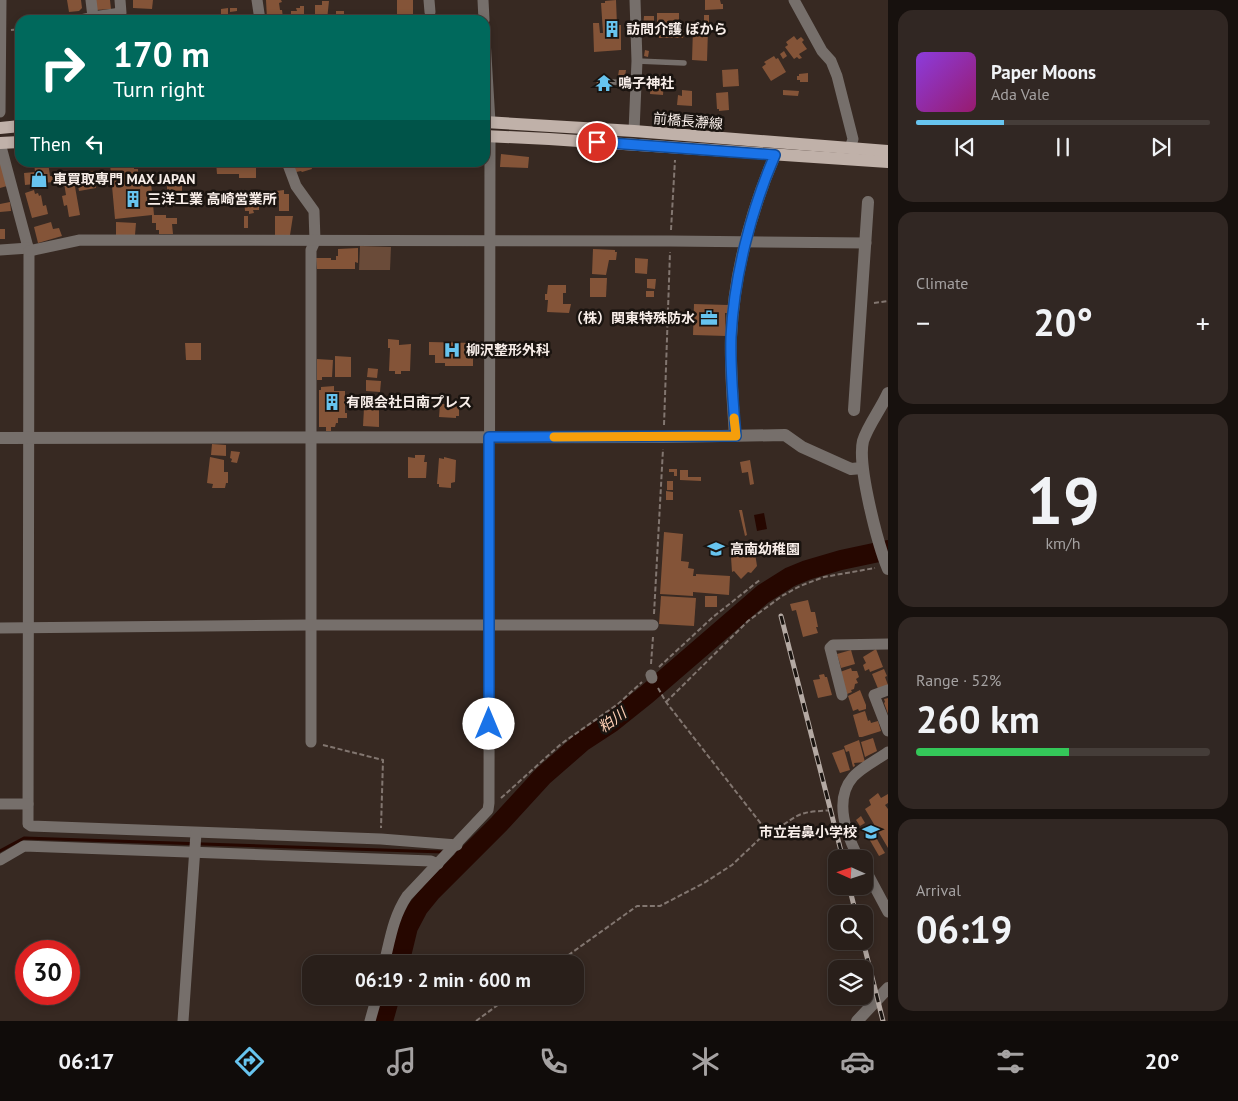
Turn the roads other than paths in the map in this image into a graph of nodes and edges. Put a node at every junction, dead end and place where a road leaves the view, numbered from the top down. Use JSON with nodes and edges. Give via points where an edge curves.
{"nodes":[{"id":1,"x":91,"y":0,"type":"edge"},
{"id":2,"x":120,"y":0,"type":"edge"},
{"id":3,"x":257,"y":0,"type":"edge"},
{"id":4,"x":430,"y":0,"type":"edge"},
{"id":5,"x":483,"y":0,"type":"edge"},
{"id":6,"x":635,"y":0,"type":"edge"},
{"id":7,"x":794,"y":0,"type":"edge"},
{"id":8,"x":1,"y":2,"type":"edge"},
{"id":9,"x":430,"y":12,"type":"dead end"},
{"id":10,"x":93,"y":15,"type":"edge"},
{"id":11,"x":107,"y":15,"type":"edge"},
{"id":12,"x":259,"y":15,"type":"edge"},
{"id":13,"x":484,"y":15,"type":"edge"},
{"id":14,"x":637,"y":61,"type":"junction"},
{"id":15,"x":684,"y":63,"type":"dead end"},
{"id":16,"x":613,"y":82,"type":"dead end"},
{"id":17,"x":636,"y":83,"type":"junction"},
{"id":18,"x":0,"y":112,"type":"edge"},
{"id":19,"x":490,"y":122,"type":"edge"},
{"id":20,"x":15,"y":126,"type":"edge"},
{"id":21,"x":0,"y":128,"type":"edge"},
{"id":22,"x":634,"y":131,"type":"junction"},
{"id":23,"x":490,"y":136,"type":"edge"},
{"id":24,"x":15,"y":142,"type":"edge"},
{"id":25,"x":0,"y":143,"type":"edge"},
{"id":26,"x":850,"y":148,"type":"junction"},
{"id":27,"x":888,"y":151,"type":"edge"},
{"id":28,"x":775,"y":155,"type":"junction"},
{"id":29,"x":888,"y":162,"type":"edge"},
{"id":30,"x":289,"y":167,"type":"edge"},
{"id":31,"x":489,"y":167,"type":"edge"},
{"id":32,"x":868,"y":202,"type":"dead end"},
{"id":33,"x":315,"y":241,"type":"junction"},
{"id":34,"x":490,"y":242,"type":"junction"},
{"id":35,"x":746,"y":243,"type":"junction"},
{"id":36,"x":866,"y":243,"type":"junction"},
{"id":37,"x":0,"y":250,"type":"edge"},
{"id":38,"x":29,"y":250,"type":"junction"},
{"id":39,"x":886,"y":402,"type":"edge"},
{"id":40,"x":854,"y":410,"type":"dead end"},
{"id":41,"x":736,"y":436,"type":"junction"},
{"id":42,"x":489,"y":437,"type":"junction"},
{"id":43,"x":0,"y":438,"type":"edge"},
{"id":44,"x":27,"y":438,"type":"junction"},
{"id":45,"x":311,"y":438,"type":"junction"},
{"id":46,"x":862,"y":468,"type":"junction"},
{"id":47,"x":887,"y":566,"type":"edge"},
{"id":48,"x":310,"y":625,"type":"junction"},
{"id":49,"x":489,"y":625,"type":"junction"},
{"id":50,"x":653,"y":625,"type":"road end"},
{"id":51,"x":0,"y":628,"type":"edge"},
{"id":52,"x":29,"y":628,"type":"junction"},
{"id":53,"x":888,"y":644,"type":"edge"},
{"id":54,"x":888,"y":690,"type":"edge"},
{"id":55,"x":842,"y":695,"type":"dead end"},
{"id":56,"x":888,"y":731,"type":"edge"},
{"id":57,"x":311,"y":742,"type":"road end"},
{"id":58,"x":888,"y":752,"type":"edge"},
{"id":59,"x":0,"y":804,"type":"edge"},
{"id":60,"x":28,"y":804,"type":"junction"},
{"id":61,"x":196,"y":843,"type":"junction"},
{"id":62,"x":452,"y":850,"type":"junction"},
{"id":63,"x":856,"y":850,"type":"edge"},
{"id":64,"x":0,"y":860,"type":"edge"},
{"id":65,"x":438,"y":864,"type":"junction"},
{"id":66,"x":873,"y":884,"type":"edge"},
{"id":67,"x":888,"y":912,"type":"edge"},
{"id":68,"x":386,"y":955,"type":"edge"},
{"id":69,"x":888,"y":988,"type":"edge"},
{"id":70,"x":374,"y":1005,"type":"edge"},
{"id":71,"x":861,"y":1019,"type":"edge"},
{"id":72,"x":183,"y":1021,"type":"edge"},
{"id":73,"x":370,"y":1021,"type":"edge"}],
"edges":[{"from":1,"to":10,"type":"street"},
{"from":2,"to":11,"type":"street","via":[[121,13]]},
{"from":3,"to":12,"type":"street"},
{"from":4,"to":9,"type":"street"},
{"from":5,"to":13,"type":"street"},
{"from":6,"to":14,"type":"street"},
{"from":7,"to":26,"type":"street","via":[[837,76],[853,139]]},
{"from":8,"to":18,"type":"street"},
{"from":14,"to":15,"type":"lane"},
{"from":14,"to":17,"type":"street"},
{"from":16,"to":17,"type":"lane"},
{"from":17,"to":22,"type":"street"},
{"from":19,"to":22,"type":"main road","name":"前橋長瀞線"},
{"from":20,"to":21,"type":"main road"},
{"from":22,"to":26,"type":"main road","name":"前橋長瀞線"},
{"from":23,"to":28,"type":"main road","name":"前橋長瀞線"},
{"from":24,"to":25,"type":"main road"},
{"from":25,"to":38,"type":"street"},
{"from":26,"to":27,"type":"main road","name":"前橋長瀞線"},
{"from":28,"to":29,"type":"main road","name":"前橋長瀞線"},
{"from":28,"to":35,"type":"street"},
{"from":30,"to":33,"type":"street","via":[[296,186],[314,211]]},
{"from":31,"to":34,"type":"street"},
{"from":32,"to":36,"type":"street"},
{"from":33,"to":34,"type":"street"},
{"from":33,"to":38,"type":"street","via":[[80,240]]},
{"from":33,"to":45,"type":"street","via":[[311,250]]},
{"from":34,"to":35,"type":"street"},
{"from":34,"to":42,"type":"street"},
{"from":35,"to":36,"type":"street"},
{"from":35,"to":41,"type":"street","via":[[734,304],[732,335]]},
{"from":36,"to":40,"type":"street"},
{"from":37,"to":38,"type":"street"},
{"from":38,"to":44,"type":"street"},
{"from":39,"to":46,"type":"street","via":[[863,440]]},
{"from":41,"to":42,"type":"street"},
{"from":41,"to":46,"type":"street","via":[[785,435],[850,469]]},
{"from":42,"to":45,"type":"street"},
{"from":42,"to":49,"type":"street"},
{"from":43,"to":44,"type":"street"},
{"from":44,"to":45,"type":"street"},
{"from":44,"to":52,"type":"street"},
{"from":45,"to":48,"type":"street"},
{"from":46,"to":47,"type":"street"},
{"from":48,"to":49,"type":"street"},
{"from":48,"to":52,"type":"street"},
{"from":48,"to":57,"type":"street"},
{"from":49,"to":50,"type":"street"},
{"from":49,"to":62,"type":"street","via":[[488,810]]},
{"from":51,"to":52,"type":"street"},
{"from":52,"to":60,"type":"street"},
{"from":53,"to":55,"type":"street","via":[[833,644],[830,648]]},
{"from":54,"to":56,"type":"street","via":[[874,695]]},
{"from":58,"to":63,"type":"street","via":[[852,778],[845,791],[842,809]]},
{"from":59,"to":60,"type":"street"},
{"from":60,"to":61,"type":"street","via":[[28,824],[31,826]]},
{"from":61,"to":62,"type":"street","via":[[381,839]]},
{"from":61,"to":64,"type":"street","via":[[24,846]]},
{"from":61,"to":65,"type":"street"},
{"from":61,"to":72,"type":"street"},
{"from":62,"to":65,"type":"street"},
{"from":65,"to":68,"type":"street","via":[[407,896],[397,912]]},
{"from":66,"to":67,"type":"street"},
{"from":69,"to":71,"type":"street"},
{"from":70,"to":73,"type":"street"}]}
